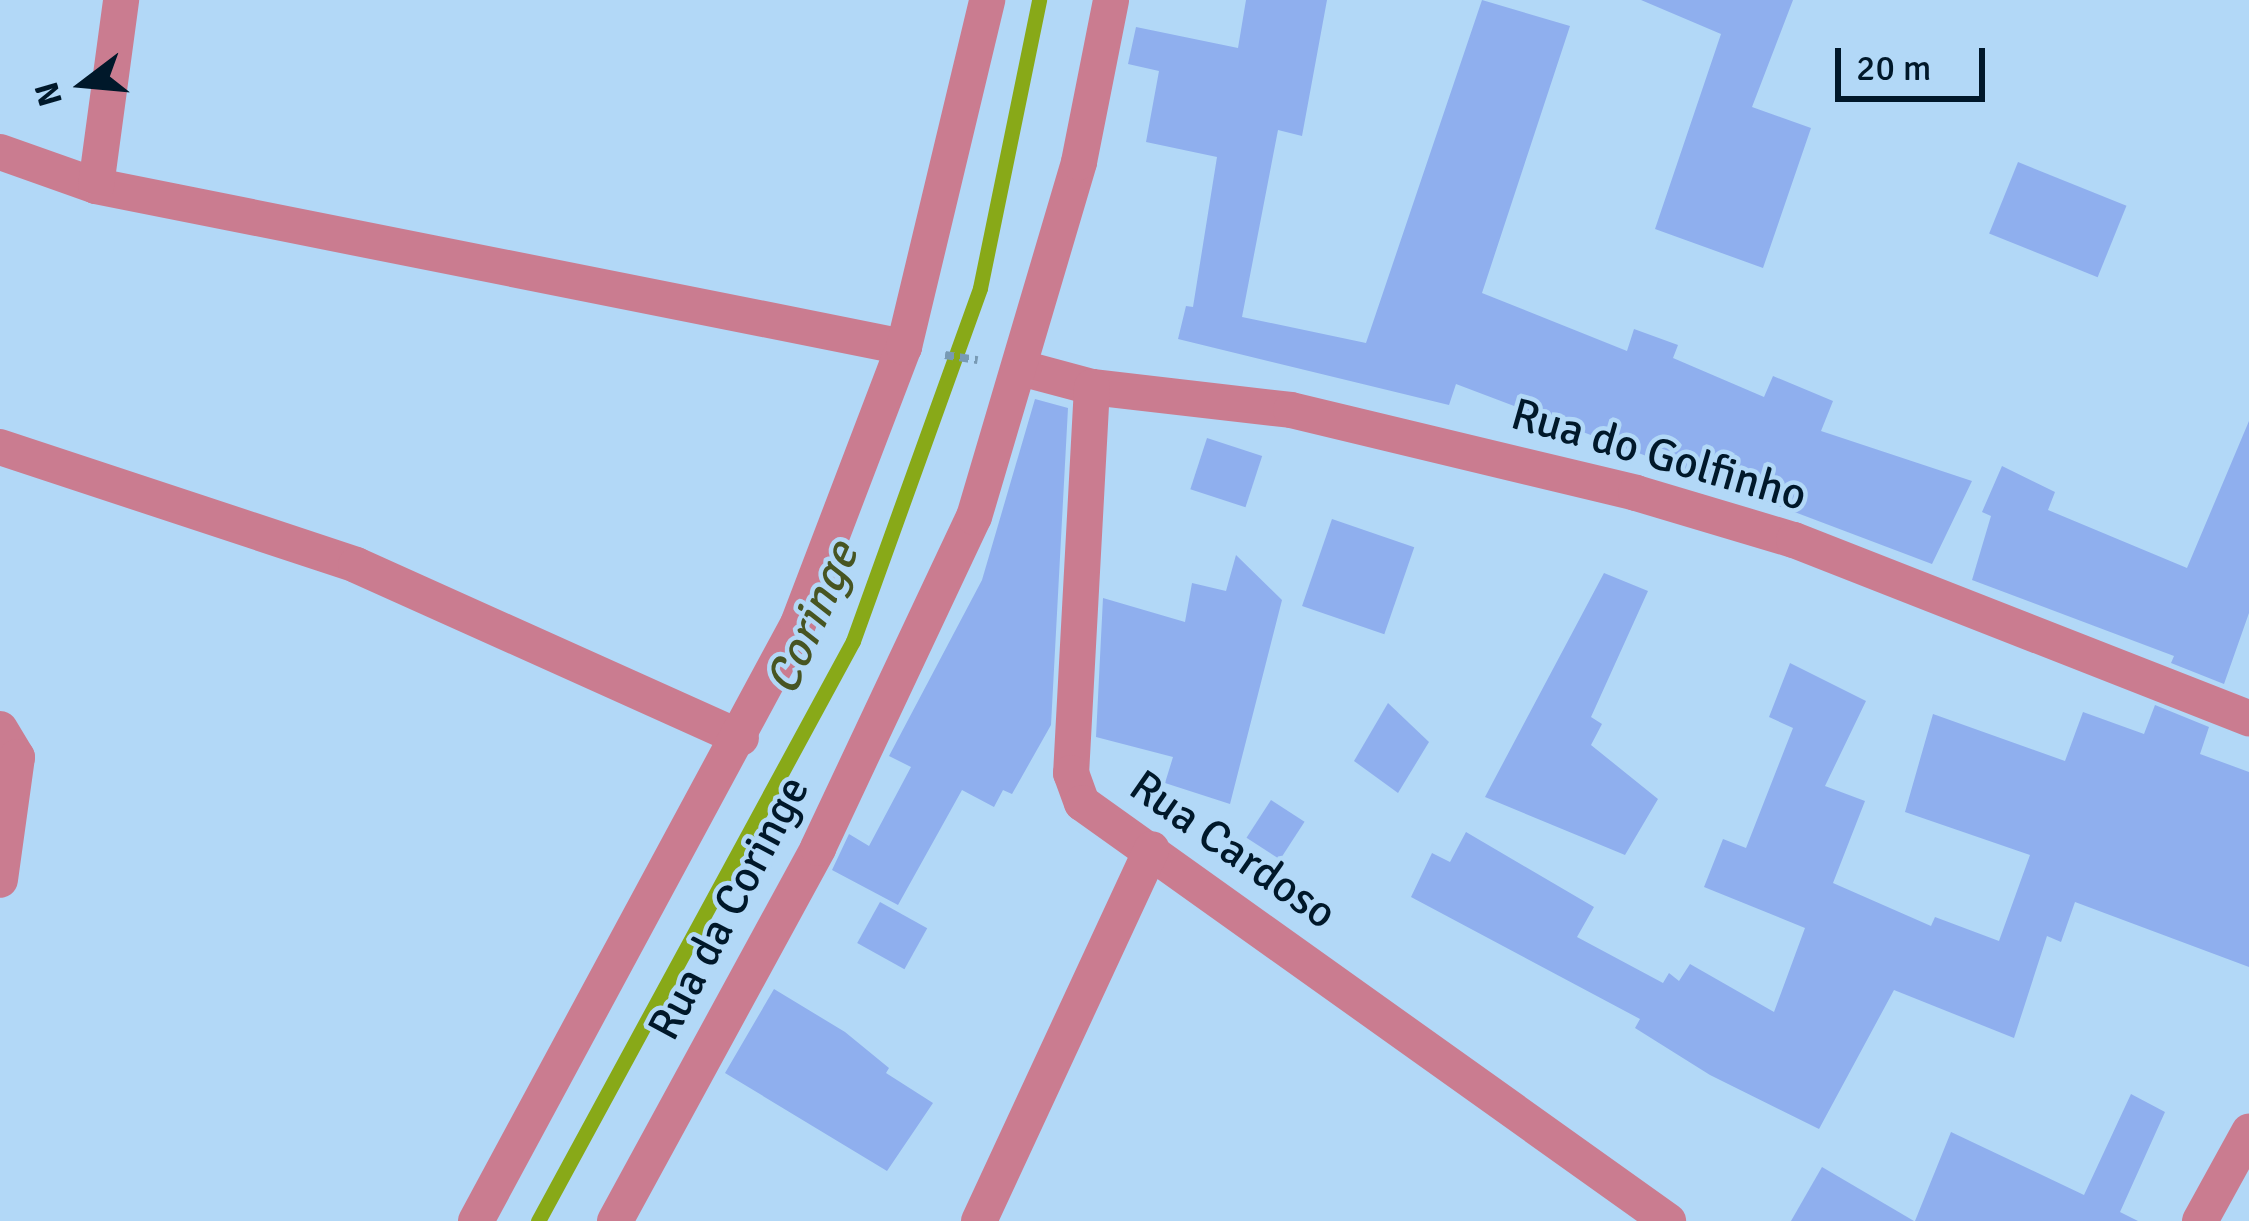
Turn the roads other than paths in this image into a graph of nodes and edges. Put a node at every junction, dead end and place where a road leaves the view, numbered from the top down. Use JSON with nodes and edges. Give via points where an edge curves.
{"nodes":[{"id":1,"x":122,"y":0,"type":"edge"},
{"id":2,"x":987,"y":0,"type":"edge"},
{"id":3,"x":1111,"y":0,"type":"edge"},
{"id":4,"x":0,"y":152,"type":"edge"},
{"id":5,"x":96,"y":186,"type":"junction"},
{"id":6,"x":904,"y":347,"type":"junction"},
{"id":7,"x":1021,"y":368,"type":"junction"},
{"id":8,"x":1092,"y":387,"type":"junction"},
{"id":9,"x":0,"y":447,"type":"edge"},
{"id":10,"x":2249,"y":718,"type":"edge"},
{"id":11,"x":0,"y":729,"type":"edge"},
{"id":12,"x":741,"y":738,"type":"junction"},
{"id":13,"x":1153,"y":849,"type":"junction"},
{"id":14,"x":0,"y":880,"type":"edge"},
{"id":15,"x":2249,"y":1132,"type":"edge"},
{"id":16,"x":476,"y":1221,"type":"edge"},
{"id":17,"x":615,"y":1221,"type":"edge"},
{"id":18,"x":979,"y":1221,"type":"edge"},
{"id":19,"x":1668,"y":1221,"type":"edge"},
{"id":20,"x":2200,"y":1221,"type":"edge"}],
"edges":[{"from":1,"to":5,"type":"street"},
{"from":2,"to":6,"type":"street"},
{"from":3,"to":7,"type":"street","name":"Rua da Coringe","via":[[1079,162]]},
{"from":4,"to":5,"type":"street"},
{"from":5,"to":6,"type":"street"},
{"from":6,"to":12,"type":"street","via":[[798,624]]},
{"from":7,"to":8,"type":"street","name":"Rua do Golfinho"},
{"from":7,"to":17,"type":"street","name":"Rua da Coringe","via":[[974,517],[906,674]]},
{"from":8,"to":10,"type":"street","name":"Rua do Golfinho","via":[[1291,410],[1636,493],[1794,541]]},
{"from":8,"to":13,"type":"street","name":"Rua Cardoso","via":[[1074,790]]},
{"from":9,"to":12,"type":"street","via":[[356,565]]},
{"from":11,"to":14,"type":"street","via":[[17,757]]},
{"from":12,"to":16,"type":"street"},
{"from":13,"to":18,"type":"street"},
{"from":13,"to":19,"type":"street","name":"Rua Cardoso"},
{"from":15,"to":20,"type":"street"}]}
